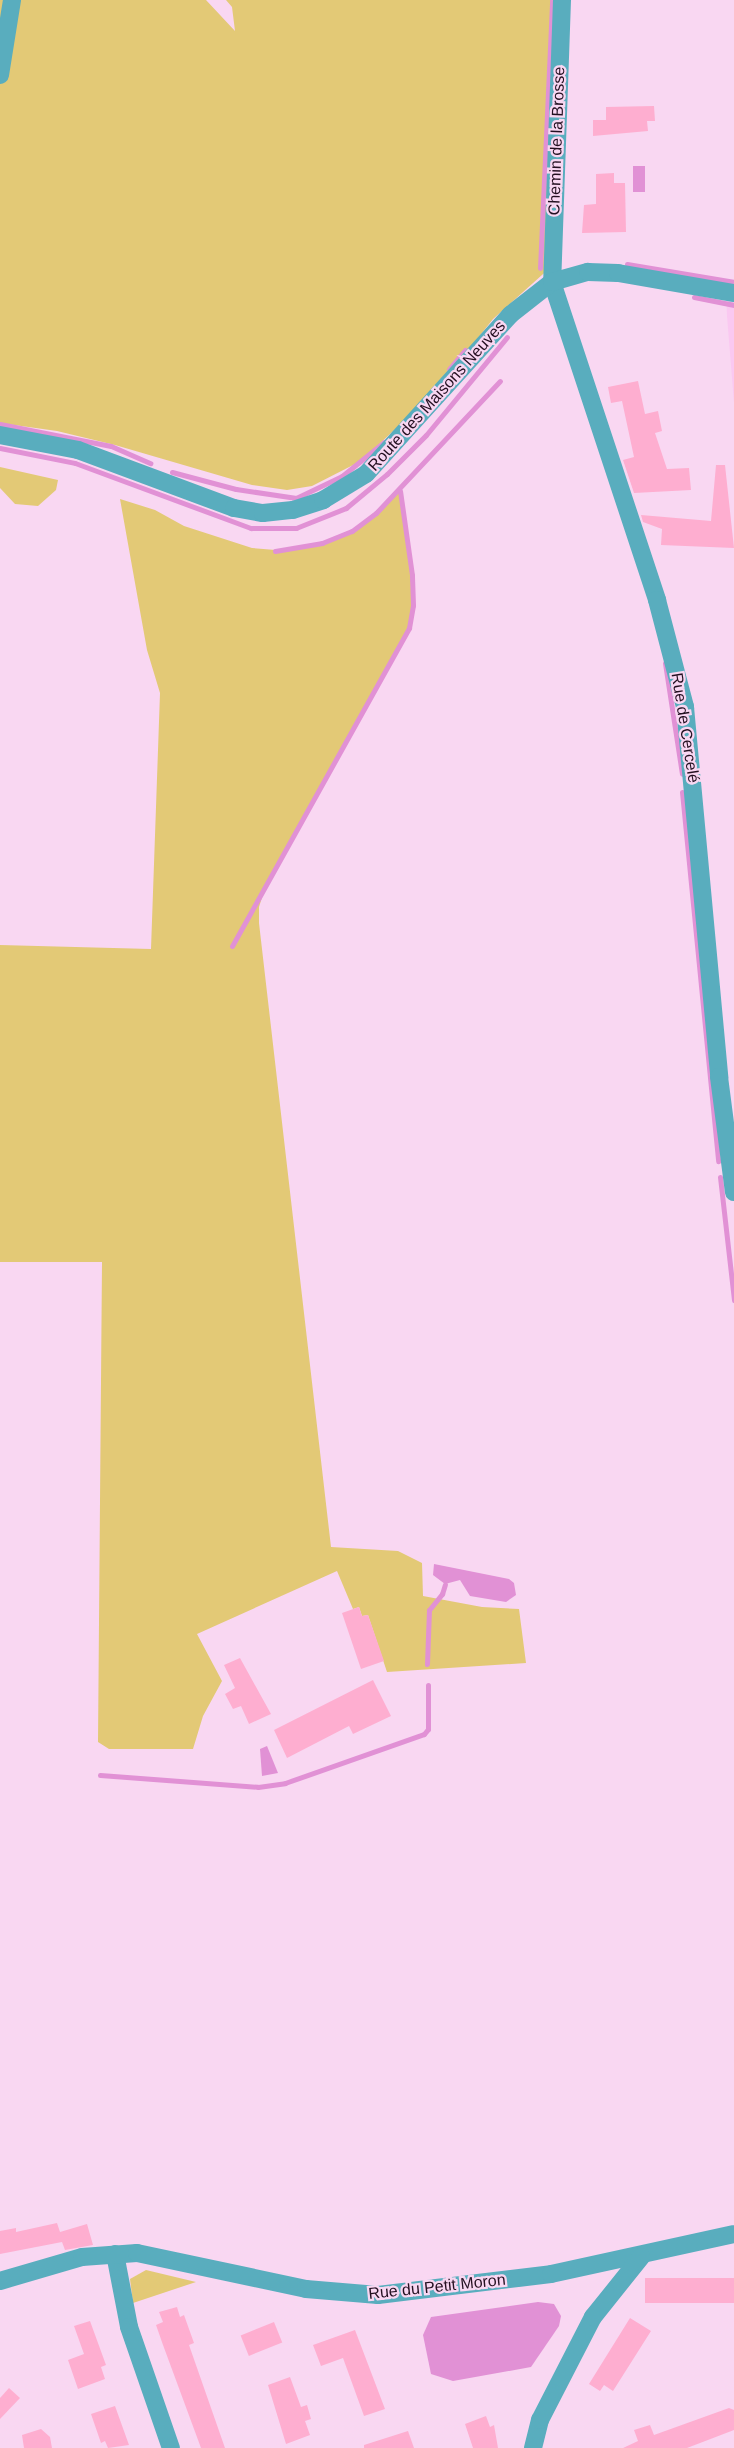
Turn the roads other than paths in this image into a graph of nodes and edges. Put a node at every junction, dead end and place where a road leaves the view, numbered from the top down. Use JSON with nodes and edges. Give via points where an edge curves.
{"nodes":[{"id":1,"x":12,"y":0,"type":"edge"},
{"id":2,"x":562,"y":0,"type":"edge"},
{"id":3,"x":0,"y":75,"type":"edge"},
{"id":4,"x":552,"y":282,"type":"junction"},
{"id":5,"x":734,"y":293,"type":"edge"},
{"id":6,"x":0,"y":435,"type":"edge"},
{"id":7,"x":734,"y":1192,"type":"edge"},
{"id":8,"x":734,"y":2234,"type":"edge"},
{"id":9,"x":115,"y":2254,"type":"junction"},
{"id":10,"x":640,"y":2257,"type":"junction"},
{"id":11,"x":0,"y":2281,"type":"edge"},
{"id":12,"x":171,"y":2448,"type":"edge"},
{"id":13,"x":533,"y":2448,"type":"edge"}],
"edges":[{"from":1,"to":3,"type":"street"},
{"from":2,"to":4,"type":"street","name":"Chemin de la Brosse"},
{"from":4,"to":5,"type":"street","name":"Route des Maisons Neuves","via":[[588,272],[618,273]]},
{"from":4,"to":6,"type":"street","name":"Route des Maisons Neuves","via":[[510,315],[366,474],[330,496],[292,510],[264,513],[234,508],[78,450]]},
{"from":4,"to":7,"type":"street","name":"Rue de Cercelé","via":[[657,600],[685,707],[719,1077]]},
{"from":8,"to":10,"type":"street","name":"Rue du Petit Moron"},
{"from":9,"to":10,"type":"street","name":"Rue du Petit Moron","via":[[174,2258],[306,2289],[378,2295],[551,2274]]},
{"from":9,"to":11,"type":"street","name":"Rue du Petit Moron","via":[[58,2263]]},
{"from":9,"to":12,"type":"street","via":[[129,2327]]},
{"from":10,"to":13,"type":"street","via":[[593,2317],[540,2420]]}]}
